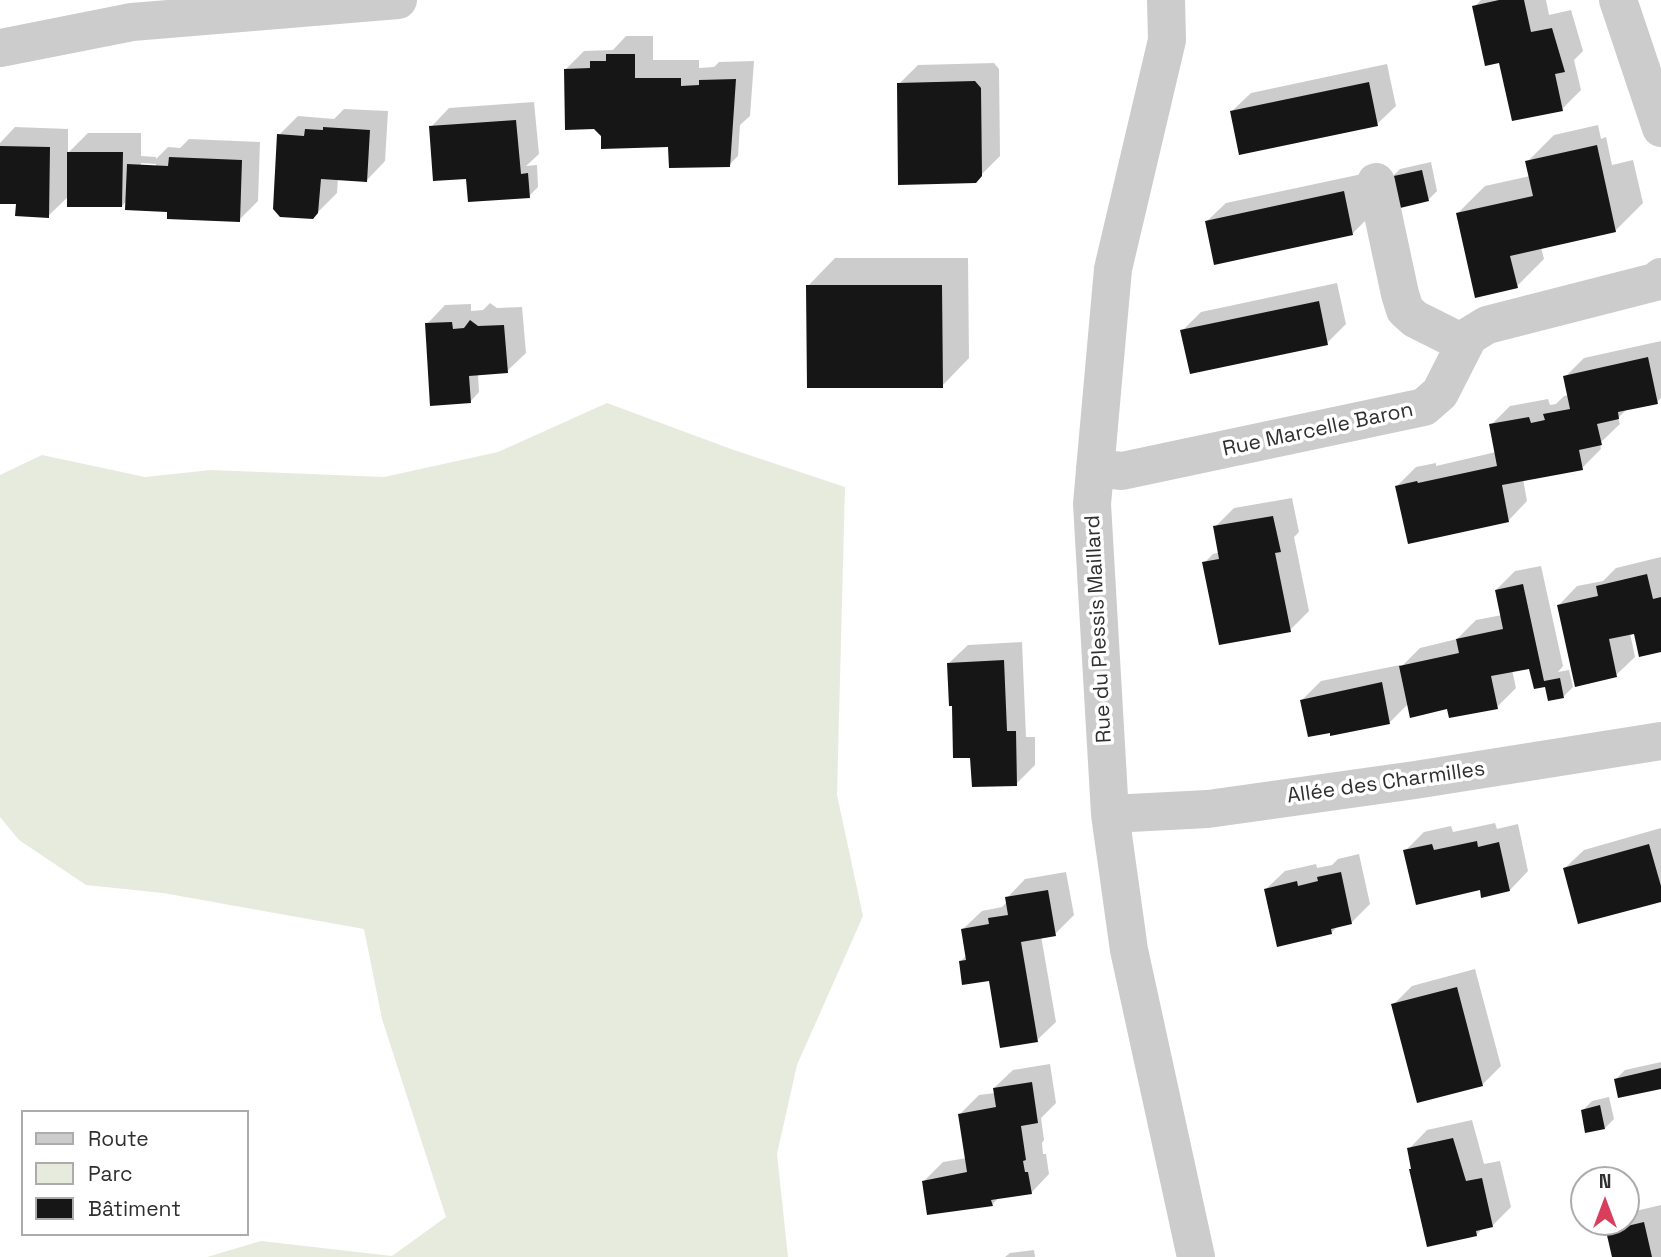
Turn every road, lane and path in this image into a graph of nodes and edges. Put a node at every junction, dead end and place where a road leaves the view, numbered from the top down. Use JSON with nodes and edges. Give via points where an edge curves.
{"nodes":[{"id":1,"x":398,"y":0,"type":"edge"},
{"id":2,"x":1166,"y":0,"type":"edge"},
{"id":3,"x":1618,"y":0,"type":"edge"},
{"id":4,"x":0,"y":48,"type":"edge"},
{"id":5,"x":1661,"y":128,"type":"edge"},
{"id":6,"x":1377,"y":182,"type":"dead end"},
{"id":7,"x":1661,"y":277,"type":"edge"},
{"id":8,"x":1465,"y":344,"type":"junction"},
{"id":9,"x":1095,"y":468,"type":"junction"},
{"id":10,"x":1661,"y":741,"type":"edge"},
{"id":11,"x":1110,"y":814,"type":"junction"},
{"id":12,"x":1196,"y":1257,"type":"edge"}],
"edges":[{"from":1,"to":4,"type":"street","via":[[132,22]]},
{"from":2,"to":9,"type":"street","name":"Rue du Plessis Maillard","via":[[1167,40],[1113,269]]},
{"from":3,"to":5,"type":"street"},
{"from":6,"to":8,"type":"street","via":[[1405,310]]},
{"from":7,"to":8,"type":"street","name":"Rue Marcelle Baron","via":[[1487,325]]},
{"from":8,"to":9,"type":"street","name":"Rue Marcelle Baron","via":[[1440,393],[1424,407],[1122,471]]},
{"from":9,"to":11,"type":"street","name":"Rue du Plessis Maillard","via":[[1092,504]]},
{"from":10,"to":11,"type":"street","name":"Allée des Charmilles","via":[[1208,809]]},
{"from":11,"to":12,"type":"street","name":"Rue du Plessis Maillard","via":[[1129,950]]}]}
